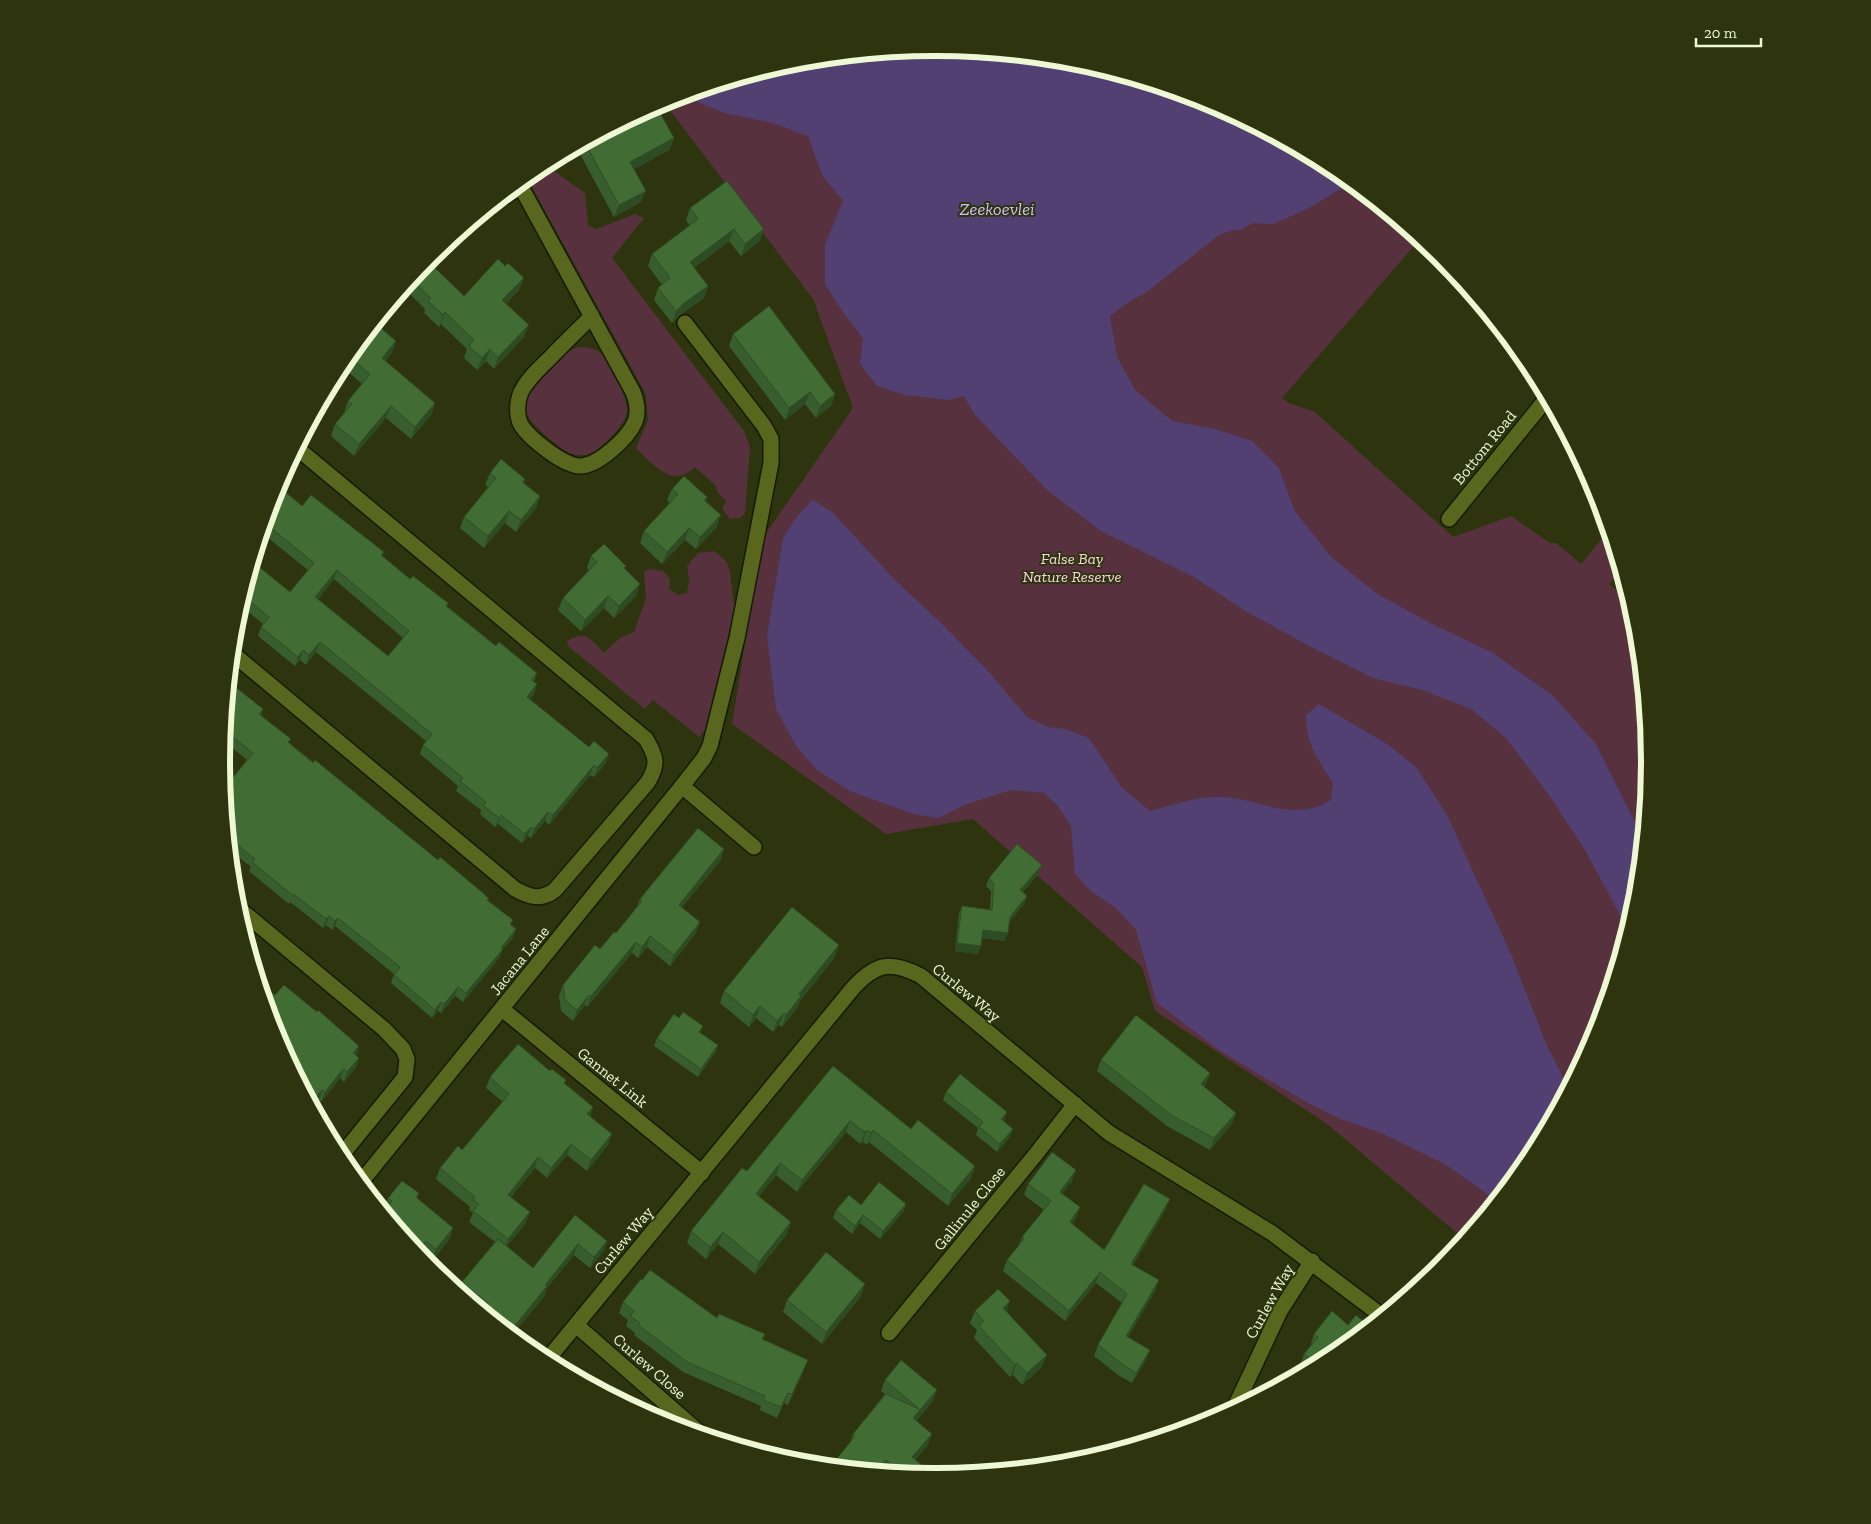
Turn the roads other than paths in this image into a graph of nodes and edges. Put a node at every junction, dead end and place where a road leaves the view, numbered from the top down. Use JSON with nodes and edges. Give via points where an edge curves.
{"nodes":[{"id":1,"x":523,"y":189,"type":"edge"},
{"id":2,"x":592,"y":316,"type":"junction"},
{"id":3,"x":685,"y":323,"type":"dead end"},
{"id":4,"x":1543,"y":403,"type":"edge"},
{"id":5,"x":302,"y":452,"type":"edge"},
{"id":6,"x":1449,"y":519,"type":"dead end"},
{"id":7,"x":238,"y":658,"type":"edge"},
{"id":8,"x":682,"y":786,"type":"junction"},
{"id":9,"x":754,"y":847,"type":"dead end"},
{"id":10,"x":247,"y":915,"type":"edge"},
{"id":11,"x":502,"y":1009,"type":"junction"},
{"id":12,"x":1075,"y":1104,"type":"junction"},
{"id":13,"x":346,"y":1149,"type":"edge"},
{"id":14,"x":702,"y":1173,"type":"junction"},
{"id":15,"x":365,"y":1177,"type":"edge"},
{"id":16,"x":1312,"y":1261,"type":"junction"},
{"id":17,"x":1377,"y":1312,"type":"edge"},
{"id":18,"x":576,"y":1325,"type":"junction"},
{"id":19,"x":889,"y":1333,"type":"dead end"},
{"id":20,"x":552,"y":1354,"type":"edge"},
{"id":21,"x":1239,"y":1399,"type":"edge"},
{"id":22,"x":687,"y":1422,"type":"edge"}],
"edges":[{"from":1,"to":2,"type":"street"},
{"from":2,"to":2,"type":"street","via":[[528,379],[518,403],[518,416],[530,434],[559,460],[580,466],[604,457],[627,434],[637,412],[633,392]]},
{"from":3,"to":8,"type":"street","name":"Jacana Lane","via":[[764,426],[771,439],[771,462],[718,719],[704,758]]},
{"from":4,"to":6,"type":"street","name":"Bottom Road"},
{"from":5,"to":7,"type":"street","via":[[646,739],[656,758],[655,767],[648,782],[555,890],[536,898],[515,889]]},
{"from":8,"to":9,"type":"street"},
{"from":8,"to":11,"type":"street","name":"Jacana Lane"},
{"from":10,"to":13,"type":"street","via":[[403,1048],[407,1059],[405,1077]]},
{"from":11,"to":14,"type":"street","name":"Gannet Link"},
{"from":11,"to":15,"type":"street","name":"Jacana Lane"},
{"from":12,"to":14,"type":"street","name":"Curlew Way","via":[[921,976],[897,965],[882,965],[853,988]]},
{"from":12,"to":16,"type":"street","name":"Curlew Way","via":[[1109,1133]]},
{"from":12,"to":19,"type":"street","name":"Gallinule Close"},
{"from":14,"to":18,"type":"street","name":"Curlew Way"},
{"from":16,"to":17,"type":"street"},
{"from":16,"to":21,"type":"street","name":"Curlew Way","via":[[1280,1311]]},
{"from":18,"to":20,"type":"street","name":"Curlew Way"},
{"from":18,"to":22,"type":"street","name":"Curlew Close"}]}
